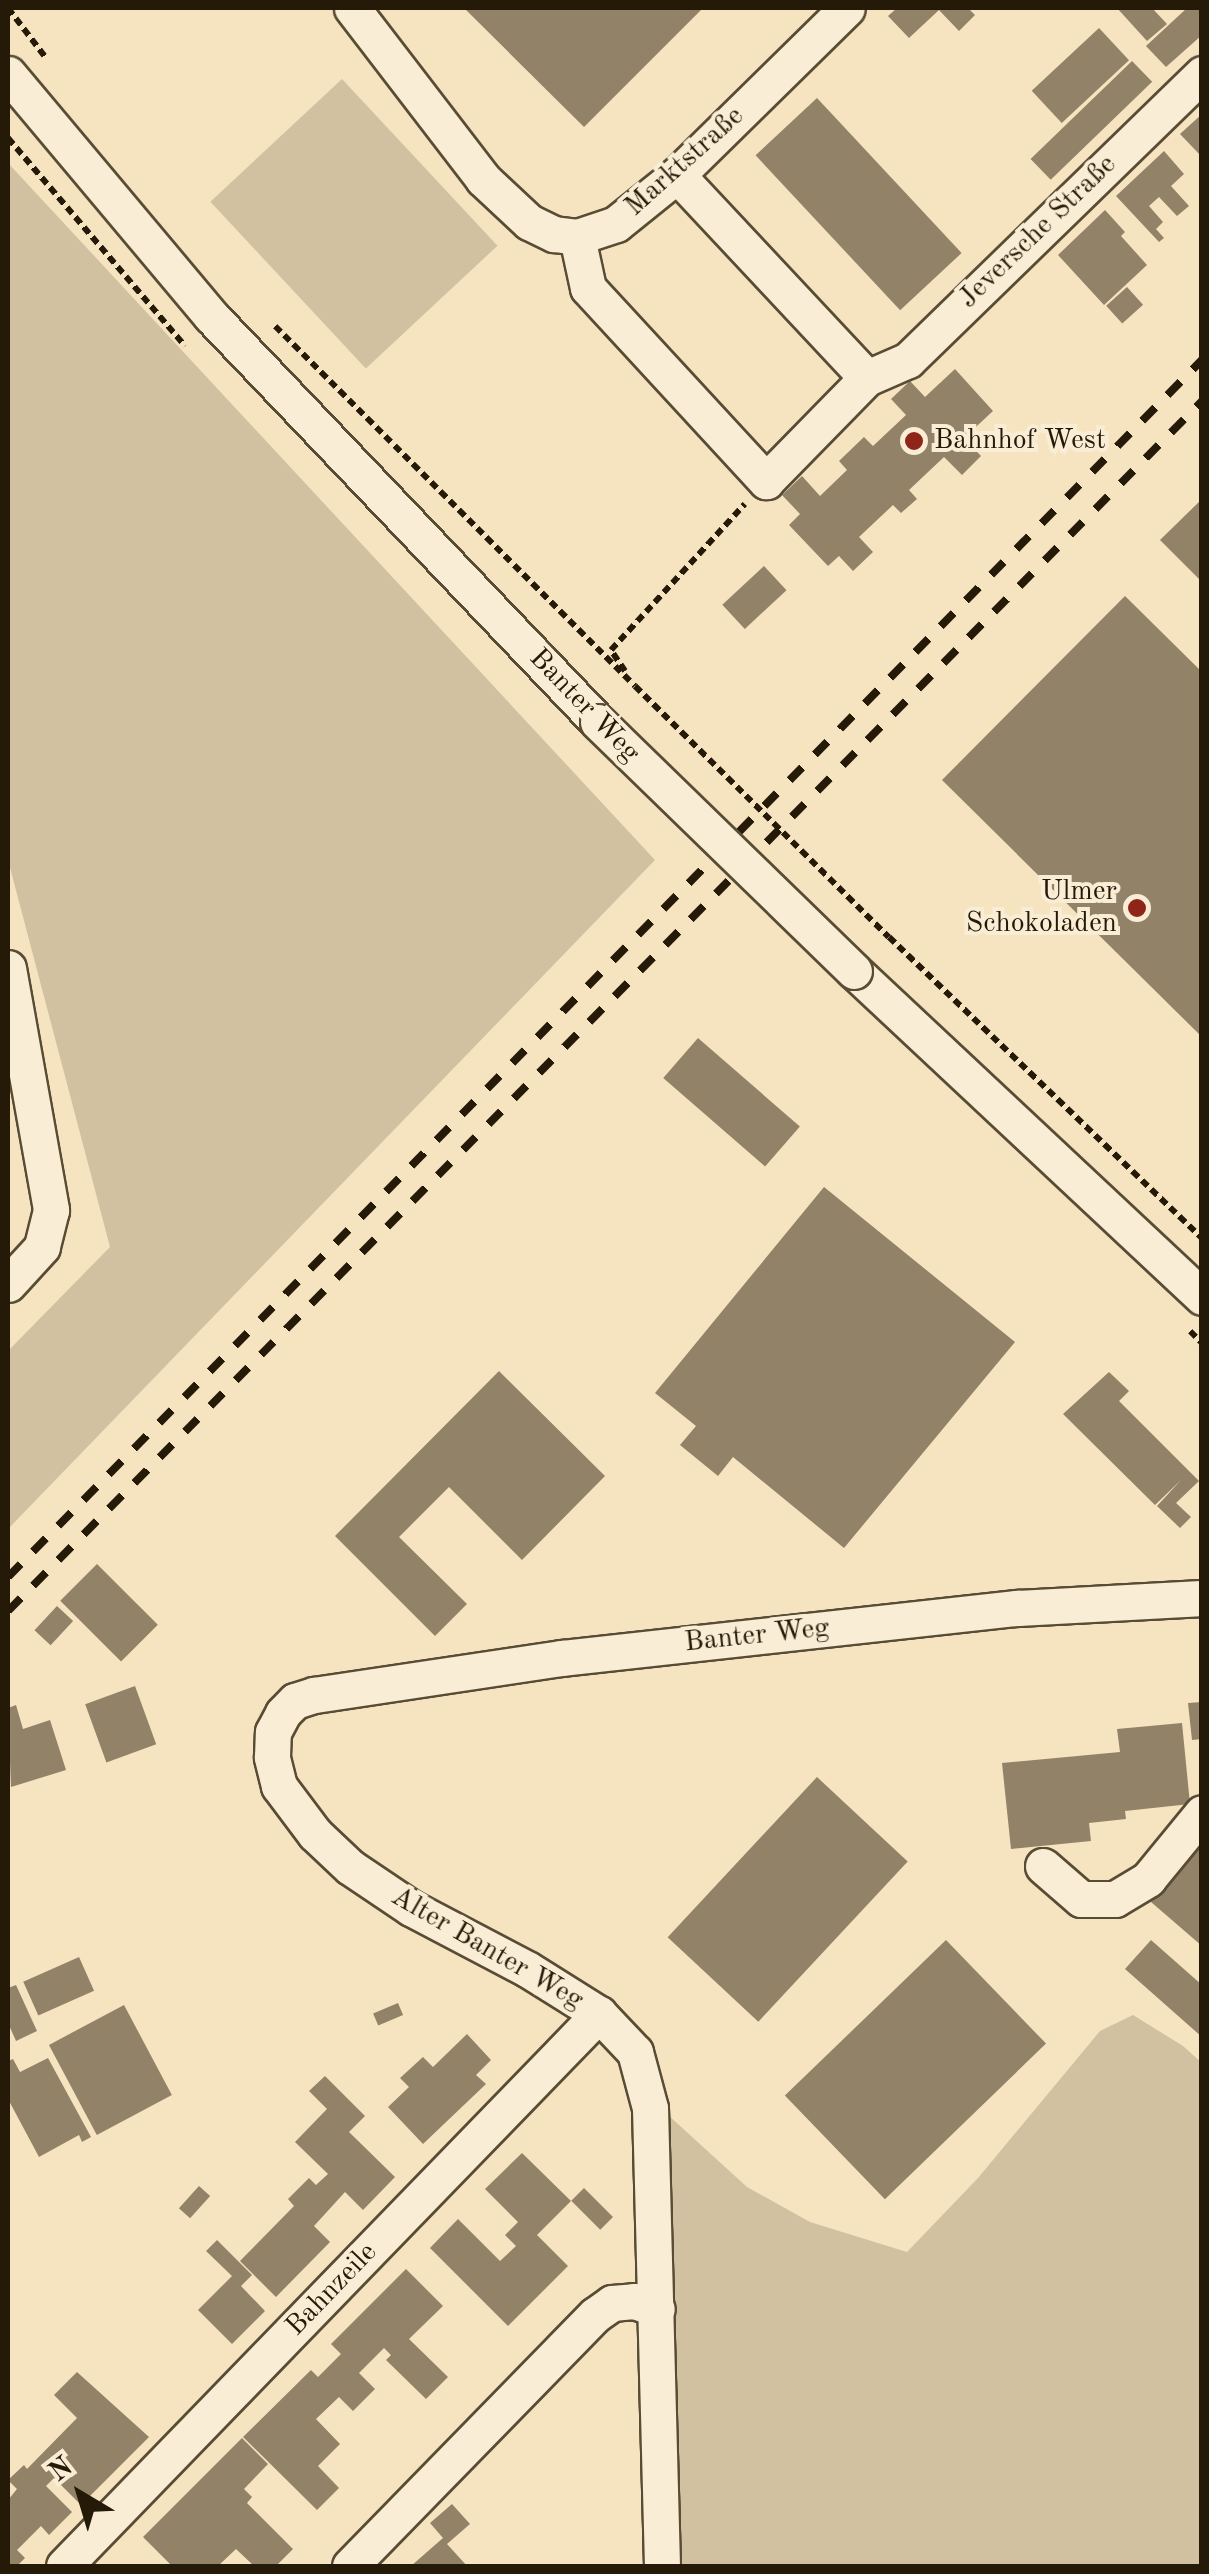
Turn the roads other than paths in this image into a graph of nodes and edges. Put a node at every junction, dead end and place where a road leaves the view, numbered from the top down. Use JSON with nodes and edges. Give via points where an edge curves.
{"nodes":[{"id":1,"x":352,"y":8,"type":"edge"},
{"id":2,"x":847,"y":8,"type":"edge"},
{"id":3,"x":8,"y":74,"type":"edge"},
{"id":4,"x":1202,"y":74,"type":"edge"},
{"id":5,"x":677,"y":175,"type":"junction"},
{"id":6,"x":578,"y":236,"type":"junction"},
{"id":7,"x":867,"y":378,"type":"junction"},
{"id":8,"x":8,"y":968,"type":"edge"},
{"id":9,"x":8,"y":1284,"type":"edge"},
{"id":10,"x":1202,"y":1297,"type":"edge"},
{"id":11,"x":1202,"y":1598,"type":"edge"},
{"id":12,"x":314,"y":1695,"type":"joint"},
{"id":13,"x":1202,"y":1813,"type":"edge"},
{"id":14,"x":1043,"y":1866,"type":"dead end"},
{"id":15,"x":599,"y":2014,"type":"junction"},
{"id":16,"x":657,"y":2309,"type":"junction"},
{"id":17,"x":64,"y":2566,"type":"edge"},
{"id":18,"x":350,"y":2566,"type":"edge"},
{"id":19,"x":662,"y":2566,"type":"edge"}],
"edges":[{"from":1,"to":6,"type":"street","via":[[483,179],[529,222]]},
{"from":2,"to":5,"type":"street","name":"Marktstraße"},
{"from":3,"to":10,"type":"street","name":"Banter Weg","bridge":true,"via":[[210,316],[598,722]]},
{"from":4,"to":7,"type":"street","name":"Jeversche Straße","via":[[908,360]]},
{"from":5,"to":6,"type":"street","name":"Marktstraße","via":[[616,224]]},
{"from":5,"to":7,"type":"street"},
{"from":6,"to":7,"type":"street","name":"Jeversche Straße","via":[[588,288],[766,481]]},
{"from":8,"to":9,"type":"street","via":[[51,1210],[42,1246]]},
{"from":11,"to":12,"type":"street","name":"Banter Weg","via":[[844,1626]]},
{"from":12,"to":15,"type":"street","name":"Alter Banter Weg","via":[[283,1712],[273,1732],[272,1758],[280,1786],[315,1834],[411,1908]]},
{"from":13,"to":14,"type":"street","via":[[1148,1879],[1115,1899],[1081,1900]]},
{"from":15,"to":16,"type":"street","name":"Alter Banter Weg","via":[[635,2052],[650,2108]]},
{"from":15,"to":17,"type":"street","name":"Bahnzeile"},
{"from":16,"to":18,"type":"street","via":[[612,2303],[595,2315]]},
{"from":16,"to":19,"type":"street","name":"Alter Banter Weg"}]}
